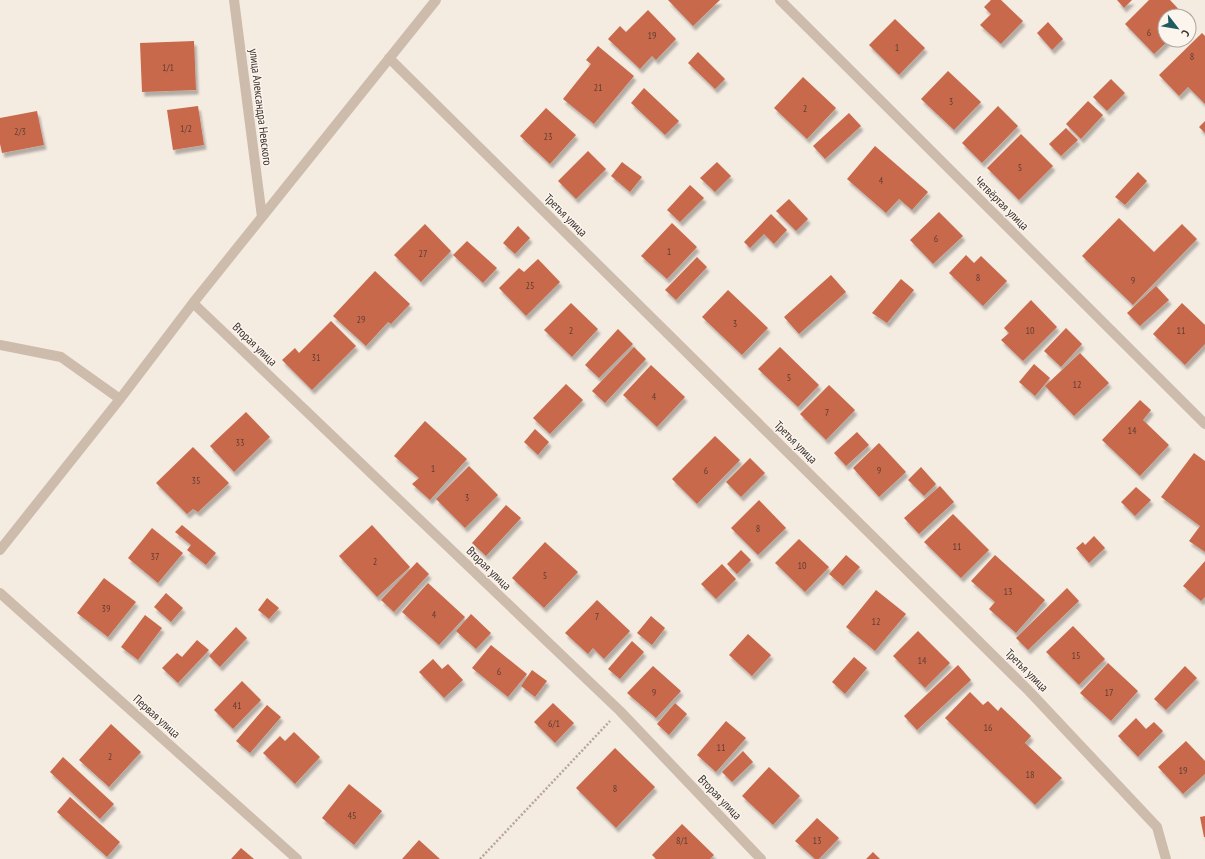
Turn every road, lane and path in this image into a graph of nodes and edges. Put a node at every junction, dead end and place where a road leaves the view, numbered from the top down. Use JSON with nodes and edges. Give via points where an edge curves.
{"nodes":[{"id":1,"x":234,"y":0,"type":"edge"},
{"id":2,"x":436,"y":0,"type":"edge"},
{"id":3,"x":780,"y":0,"type":"edge"},
{"id":4,"x":389,"y":58,"type":"junction"},
{"id":5,"x":262,"y":217,"type":"junction"},
{"id":6,"x":193,"y":303,"type":"junction"},
{"id":7,"x":0,"y":345,"type":"edge"},
{"id":8,"x":120,"y":399,"type":"junction"},
{"id":9,"x":1205,"y":424,"type":"edge"},
{"id":10,"x":0,"y":550,"type":"edge"},
{"id":11,"x":0,"y":593,"type":"edge"},
{"id":12,"x":620,"y":711,"type":"junction"},
{"id":13,"x":297,"y":859,"type":"edge"},
{"id":14,"x":480,"y":859,"type":"edge"},
{"id":15,"x":762,"y":859,"type":"edge"},
{"id":16,"x":1166,"y":859,"type":"edge"}],
"edges":[{"from":1,"to":5,"type":"street","name":"улица Александра Невского"},
{"from":2,"to":4,"type":"street"},
{"from":3,"to":9,"type":"street","name":"Четвёртая улица"},
{"from":4,"to":5,"type":"street"},
{"from":4,"to":16,"type":"street","name":"Третья улица","via":[[1029,691],[1157,827]]},
{"from":5,"to":6,"type":"street"},
{"from":6,"to":8,"type":"street"},
{"from":6,"to":12,"type":"street","name":"Вторая улица"},
{"from":7,"to":8,"type":"street","via":[[60,357]]},
{"from":8,"to":10,"type":"street"},
{"from":11,"to":13,"type":"street","name":"Первая улица"},
{"from":12,"to":14,"type":"path"},
{"from":12,"to":15,"type":"street","name":"Вторая улица"}]}
